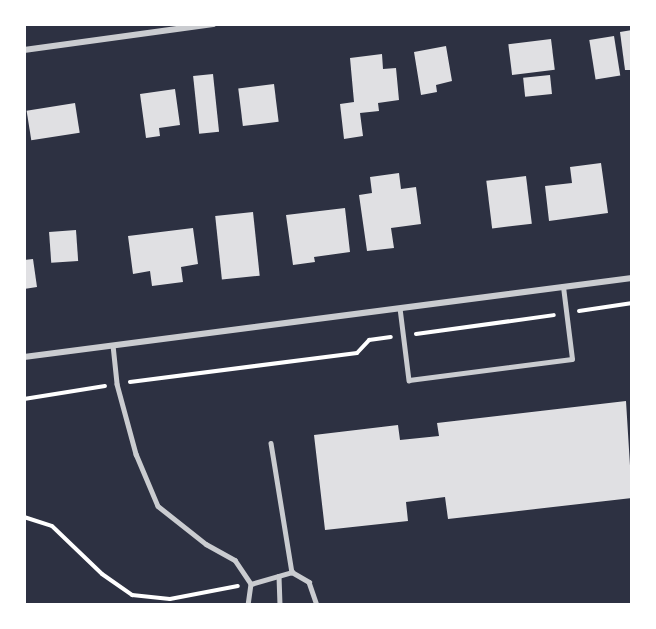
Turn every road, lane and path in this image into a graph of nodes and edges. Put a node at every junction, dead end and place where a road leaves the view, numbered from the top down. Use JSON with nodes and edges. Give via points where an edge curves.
{"nodes":[{"id":1,"x":213,"y":24,"type":"edge"},
{"id":2,"x":24,"y":50,"type":"edge"},
{"id":3,"x":632,"y":278,"type":"edge"},
{"id":4,"x":562,"y":287,"type":"junction"},
{"id":5,"x":632,"y":303,"type":"edge"},
{"id":6,"x":400,"y":308,"type":"junction"},
{"id":7,"x":566,"y":314,"type":"junction"},
{"id":8,"x":404,"y":335,"type":"junction"},
{"id":9,"x":113,"y":345,"type":"junction"},
{"id":10,"x":24,"y":357,"type":"edge"},
{"id":11,"x":117,"y":384,"type":"junction"},
{"id":12,"x":24,"y":399,"type":"edge"},
{"id":13,"x":271,"y":443,"type":"dead end"},
{"id":14,"x":24,"y":517,"type":"edge"},
{"id":15,"x":292,"y":572,"type":"junction"},
{"id":16,"x":279,"y":576,"type":"junction"},
{"id":17,"x":251,"y":584,"type":"junction"},
{"id":18,"x":248,"y":605,"type":"edge"},
{"id":19,"x":280,"y":605,"type":"edge"},
{"id":20,"x":317,"y":605,"type":"edge"}],
"edges":[{"from":1,"to":2,"type":"street"},
{"from":3,"to":4,"type":"street"},
{"from":4,"to":6,"type":"street"},
{"from":4,"to":7,"type":"lane"},
{"from":5,"to":7,"type":"path"},
{"from":6,"to":8,"type":"lane"},
{"from":6,"to":9,"type":"street"},
{"from":7,"to":8,"type":"path"},
{"from":7,"to":8,"type":"lane","via":[[572,359],[409,380]]},
{"from":8,"to":11,"type":"path","via":[[369,340],[357,353]]},
{"from":9,"to":10,"type":"street"},
{"from":9,"to":11,"type":"lane"},
{"from":11,"to":12,"type":"path"},
{"from":11,"to":17,"type":"lane","via":[[136,454],[158,506],[206,544],[235,560]]},
{"from":13,"to":15,"type":"lane"},
{"from":14,"to":17,"type":"path","via":[[52,526],[102,574],[132,595],[170,599]]},
{"from":15,"to":16,"type":"lane"},
{"from":15,"to":20,"type":"lane","via":[[309,582]]},
{"from":16,"to":17,"type":"lane"},
{"from":16,"to":19,"type":"lane"},
{"from":17,"to":18,"type":"lane"}]}
